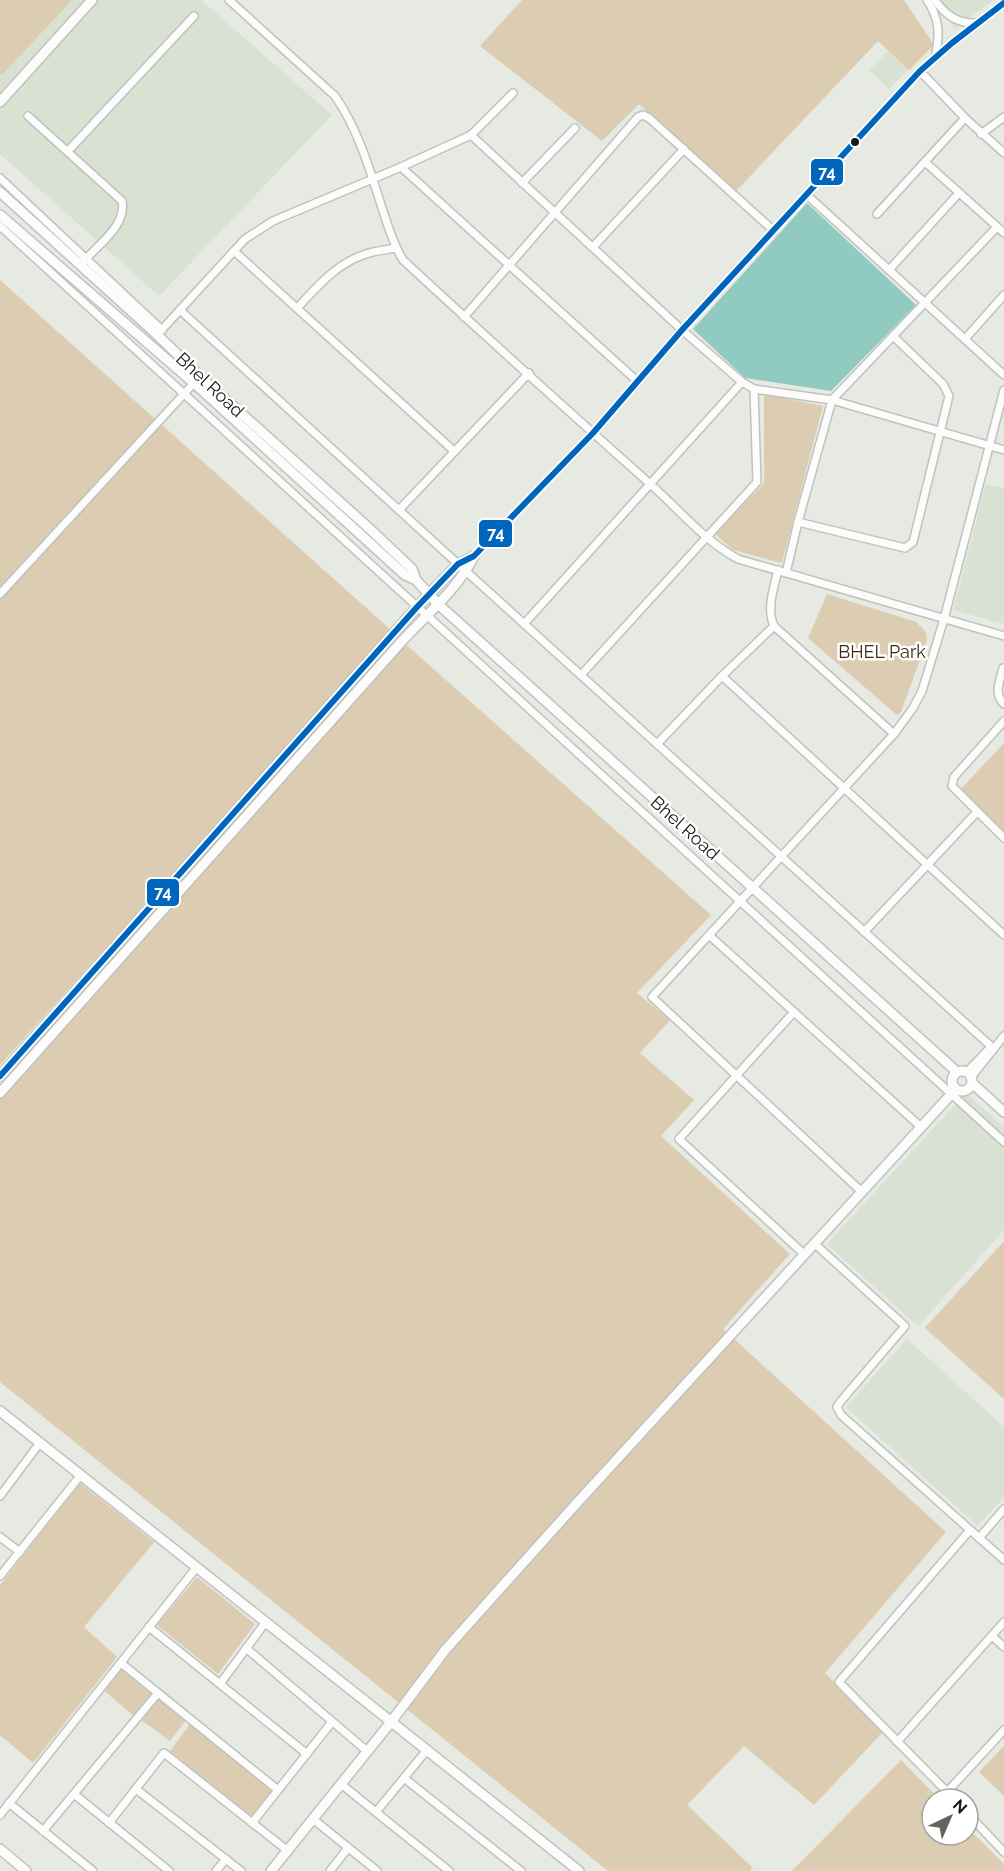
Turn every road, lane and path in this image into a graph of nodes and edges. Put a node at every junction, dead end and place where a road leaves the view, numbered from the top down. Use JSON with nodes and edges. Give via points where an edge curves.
{"nodes":[{"id":1,"x":92,"y":0,"type":"edge"},
{"id":2,"x":229,"y":0,"type":"edge"},
{"id":3,"x":927,"y":0,"type":"edge"},
{"id":4,"x":935,"y":0,"type":"edge"},
{"id":5,"x":1004,"y":3,"type":"edge"},
{"id":6,"x":194,"y":16,"type":"dead end"},
{"id":7,"x":976,"y":23,"type":"junction"},
{"id":8,"x":935,"y":57,"type":"junction"},
{"id":9,"x":920,"y":71,"type":"junction"},
{"id":10,"x":513,"y":93,"type":"dead end"},
{"id":11,"x":0,"y":102,"type":"edge"},
{"id":12,"x":28,"y":116,"type":"dead end"},
{"id":13,"x":1004,"y":117,"type":"edge"},
{"id":14,"x":965,"y":118,"type":"junction"},
{"id":15,"x":575,"y":128,"type":"dead end"},
{"id":16,"x":981,"y":134,"type":"junction"},
{"id":17,"x":471,"y":135,"type":"junction"},
{"id":18,"x":684,"y":149,"type":"junction"},
{"id":19,"x":68,"y":151,"type":"junction"},
{"id":20,"x":1004,"y":153,"type":"edge"},
{"id":21,"x":925,"y":162,"type":"junction"},
{"id":22,"x":401,"y":167,"type":"junction"},
{"id":23,"x":0,"y":178,"type":"edge"},
{"id":24,"x":373,"y":179,"type":"junction"},
{"id":25,"x":522,"y":183,"type":"junction"},
{"id":26,"x":0,"y":192,"type":"edge"},
{"id":27,"x":959,"y":193,"type":"junction"},
{"id":28,"x":807,"y":195,"type":"junction"},
{"id":29,"x":554,"y":213,"type":"junction"},
{"id":30,"x":877,"y":214,"type":"dead end"},
{"id":31,"x":0,"y":215,"type":"edge"},
{"id":32,"x":0,"y":226,"type":"edge"},
{"id":33,"x":997,"y":227,"type":"junction"},
{"id":34,"x":774,"y":231,"type":"junction"},
{"id":35,"x":1004,"y":233,"type":"edge"},
{"id":36,"x":396,"y":248,"type":"junction"},
{"id":37,"x":593,"y":248,"type":"junction"},
{"id":38,"x":234,"y":251,"type":"junction"},
{"id":39,"x":83,"y":262,"type":"junction"},
{"id":40,"x":509,"y":266,"type":"junction"},
{"id":41,"x":889,"y":270,"type":"junction"},
{"id":42,"x":1004,"y":295,"type":"edge"},
{"id":43,"x":925,"y":303,"type":"junction"},
{"id":44,"x":297,"y":308,"type":"junction"},
{"id":45,"x":180,"y":310,"type":"junction"},
{"id":46,"x":464,"y":317,"type":"junction"},
{"id":47,"x":682,"y":330,"type":"junction"},
{"id":48,"x":160,"y":332,"type":"junction"},
{"id":49,"x":893,"y":336,"type":"junction"},
{"id":50,"x":965,"y":339,"type":"junction"},
{"id":51,"x":529,"y":373,"type":"junction"},
{"id":52,"x":1004,"y":375,"type":"edge"},
{"id":53,"x":637,"y":381,"type":"junction"},
{"id":54,"x":742,"y":382,"type":"junction"},
{"id":55,"x":194,"y":383,"type":"junction"},
{"id":56,"x":754,"y":389,"type":"junction"},
{"id":57,"x":1004,"y":390,"type":"edge"},
{"id":58,"x":185,"y":394,"type":"junction"},
{"id":59,"x":832,"y":400,"type":"junction"},
{"id":60,"x":939,"y":431,"type":"junction"},
{"id":61,"x":593,"y":433,"type":"junction"},
{"id":62,"x":989,"y":446,"type":"junction"},
{"id":63,"x":1004,"y":450,"type":"edge"},
{"id":64,"x":454,"y":451,"type":"junction"},
{"id":65,"x":651,"y":484,"type":"junction"},
{"id":66,"x":399,"y":510,"type":"junction"},
{"id":67,"x":798,"y":522,"type":"junction"},
{"id":68,"x":706,"y":537,"type":"junction"},
{"id":69,"x":474,"y":556,"type":"junction"},
{"id":70,"x":458,"y":564,"type":"junction"},
{"id":71,"x":778,"y":570,"type":"junction"},
{"id":72,"x":467,"y":572,"type":"junction"},
{"id":73,"x":786,"y":573,"type":"junction"},
{"id":74,"x":416,"y":580,"type":"junction"},
{"id":75,"x":0,"y":594,"type":"edge"},
{"id":76,"x":429,"y":595,"type":"junction"},
{"id":77,"x":438,"y":604,"type":"junction"},
{"id":78,"x":417,"y":607,"type":"junction"},
{"id":79,"x":426,"y":615,"type":"junction"},
{"id":80,"x":944,"y":619,"type":"junction"},
{"id":81,"x":524,"y":624,"type":"junction"},
{"id":82,"x":774,"y":626,"type":"junction"},
{"id":83,"x":1004,"y":636,"type":"edge"},
{"id":84,"x":1003,"y":668,"type":"edge"},
{"id":85,"x":580,"y":675,"type":"junction"},
{"id":86,"x":723,"y":676,"type":"junction"},
{"id":87,"x":1004,"y":704,"type":"edge"},
{"id":88,"x":1004,"y":721,"type":"edge"},
{"id":89,"x":894,"y":734,"type":"junction"},
{"id":90,"x":657,"y":744,"type":"junction"},
{"id":91,"x":844,"y":788,"type":"junction"},
{"id":92,"x":977,"y":813,"type":"junction"},
{"id":93,"x":1004,"y":838,"type":"edge"},
{"id":94,"x":782,"y":857,"type":"junction"},
{"id":95,"x":928,"y":865,"type":"junction"},
{"id":96,"x":752,"y":888,"type":"junction"},
{"id":97,"x":741,"y":901,"type":"junction"},
{"id":98,"x":864,"y":932,"type":"junction"},
{"id":99,"x":709,"y":935,"type":"junction"},
{"id":100,"x":1004,"y":935,"type":"edge"},
{"id":101,"x":794,"y":1012,"type":"junction"},
{"id":102,"x":1004,"y":1036,"type":"edge"},
{"id":103,"x":993,"y":1048,"type":"junction"},
{"id":104,"x":736,"y":1075,"type":"junction"},
{"id":105,"x":0,"y":1076,"type":"edge"},
{"id":106,"x":967,"y":1076,"type":"junction"},
{"id":107,"x":954,"y":1091,"type":"junction"},
{"id":108,"x":0,"y":1094,"type":"edge"},
{"id":109,"x":1004,"y":1112,"type":"edge"},
{"id":110,"x":921,"y":1127,"type":"junction"},
{"id":111,"x":1004,"y":1142,"type":"edge"},
{"id":112,"x":862,"y":1192,"type":"junction"},
{"id":113,"x":815,"y":1245,"type":"junction"},
{"id":114,"x":805,"y":1255,"type":"junction"},
{"id":115,"x":1,"y":1415,"type":"edge"},
{"id":116,"x":39,"y":1444,"type":"junction"},
{"id":117,"x":80,"y":1476,"type":"junction"},
{"id":118,"x":0,"y":1496,"type":"edge"},
{"id":119,"x":1004,"y":1509,"type":"edge"},
{"id":120,"x":970,"y":1530,"type":"junction"},
{"id":121,"x":0,"y":1537,"type":"edge"},
{"id":122,"x":979,"y":1538,"type":"junction"},
{"id":123,"x":20,"y":1552,"type":"junction"},
{"id":124,"x":1004,"y":1560,"type":"edge"},
{"id":125,"x":196,"y":1568,"type":"junction"},
{"id":126,"x":0,"y":1576,"type":"edge"},
{"id":127,"x":1004,"y":1622,"type":"edge"},
{"id":128,"x":265,"y":1623,"type":"junction"},
{"id":129,"x":149,"y":1627,"type":"junction"},
{"id":130,"x":992,"y":1636,"type":"junction"},
{"id":131,"x":1004,"y":1647,"type":"edge"},
{"id":132,"x":246,"y":1648,"type":"junction"},
{"id":133,"x":121,"y":1663,"type":"junction"},
{"id":134,"x":220,"y":1684,"type":"junction"},
{"id":135,"x":158,"y":1693,"type":"junction"},
{"id":136,"x":332,"y":1722,"type":"junction"},
{"id":137,"x":391,"y":1722,"type":"junction"},
{"id":138,"x":1004,"y":1730,"type":"edge"},
{"id":139,"x":897,"y":1742,"type":"junction"},
{"id":140,"x":426,"y":1750,"type":"junction"},
{"id":141,"x":367,"y":1751,"type":"junction"},
{"id":142,"x":307,"y":1754,"type":"junction"},
{"id":143,"x":404,"y":1778,"type":"junction"},
{"id":144,"x":341,"y":1784,"type":"junction"},
{"id":145,"x":942,"y":1787,"type":"edge"},
{"id":146,"x":952,"y":1787,"type":"edge"},
{"id":147,"x":136,"y":1789,"type":"junction"},
{"id":148,"x":278,"y":1790,"type":"junction"},
{"id":149,"x":74,"y":1794,"type":"junction"},
{"id":150,"x":9,"y":1803,"type":"junction"},
{"id":151,"x":376,"y":1812,"type":"junction"},
{"id":152,"x":0,"y":1815,"type":"edge"},
{"id":153,"x":314,"y":1819,"type":"junction"},
{"id":154,"x":109,"y":1823,"type":"junction"},
{"id":155,"x":252,"y":1823,"type":"junction"},
{"id":156,"x":980,"y":1827,"type":"edge"},
{"id":157,"x":44,"y":1831,"type":"junction"},
{"id":158,"x":348,"y":1848,"type":"junction"},
{"id":159,"x":0,"y":1849,"type":"edge"},
{"id":160,"x":288,"y":1851,"type":"junction"},
{"id":161,"x":1004,"y":1852,"type":"edge"},
{"id":162,"x":226,"y":1859,"type":"junction"},
{"id":163,"x":26,"y":1871,"type":"edge"},
{"id":164,"x":93,"y":1871,"type":"edge"},
{"id":165,"x":169,"y":1871,"type":"edge"},
{"id":166,"x":216,"y":1871,"type":"edge"},
{"id":167,"x":241,"y":1871,"type":"edge"},
{"id":168,"x":272,"y":1871,"type":"edge"},
{"id":169,"x":330,"y":1871,"type":"edge"},
{"id":170,"x":377,"y":1871,"type":"edge"},
{"id":171,"x":449,"y":1871,"type":"edge"},
{"id":172,"x":521,"y":1871,"type":"edge"},
{"id":173,"x":579,"y":1871,"type":"edge"}],
"edges":[{"from":1,"to":11,"type":"street"},
{"from":2,"to":24,"type":"street","via":[[335,96],[346,112]]},
{"from":3,"to":8,"type":"street","via":[[939,30]]},
{"from":4,"to":7,"type":"street","via":[[949,16]]},
{"from":5,"to":7,"type":"street"},
{"from":6,"to":19,"type":"street"},
{"from":7,"to":8,"type":"street"},
{"from":8,"to":9,"type":"street"},
{"from":9,"to":14,"type":"street"},
{"from":9,"to":28,"type":"street"},
{"from":10,"to":17,"type":"street"},
{"from":12,"to":19,"type":"street"},
{"from":13,"to":16,"type":"street"},
{"from":14,"to":16,"type":"street"},
{"from":14,"to":21,"type":"street"},
{"from":15,"to":25,"type":"street"},
{"from":16,"to":20,"type":"street"},
{"from":17,"to":22,"type":"street"},
{"from":17,"to":25,"type":"street"},
{"from":18,"to":29,"type":"street","via":[[649,118],[638,117]]},
{"from":18,"to":34,"type":"street"},
{"from":18,"to":37,"type":"street"},
{"from":19,"to":39,"type":"street","via":[[122,201],[124,210],[120,222]]},
{"from":21,"to":27,"type":"street"},
{"from":21,"to":30,"type":"street"},
{"from":22,"to":24,"type":"street"},
{"from":22,"to":40,"type":"street"},
{"from":23,"to":39,"type":"street"},
{"from":24,"to":36,"type":"street"},
{"from":24,"to":38,"type":"street","via":[[273,221]]},
{"from":25,"to":29,"type":"street"},
{"from":26,"to":39,"type":"street","name":"Bhel Road"},
{"from":27,"to":33,"type":"street"},
{"from":27,"to":41,"type":"street"},
{"from":28,"to":34,"type":"street"},
{"from":28,"to":41,"type":"street"},
{"from":29,"to":37,"type":"street"},
{"from":29,"to":40,"type":"street"},
{"from":31,"to":55,"type":"street","name":"Bhel Road"},
{"from":32,"to":58,"type":"street"},
{"from":33,"to":35,"type":"street"},
{"from":33,"to":43,"type":"street"},
{"from":34,"to":47,"type":"street"},
{"from":36,"to":44,"type":"street","via":[[346,263],[329,274]]},
{"from":36,"to":46,"type":"street","via":[[403,260]]},
{"from":37,"to":47,"type":"street"},
{"from":38,"to":44,"type":"street"},
{"from":38,"to":45,"type":"street"},
{"from":39,"to":48,"type":"street","name":"Bhel Road"},
{"from":40,"to":46,"type":"street"},
{"from":40,"to":53,"type":"street"},
{"from":41,"to":43,"type":"street"},
{"from":42,"to":50,"type":"street"},
{"from":43,"to":49,"type":"street"},
{"from":43,"to":50,"type":"street"},
{"from":44,"to":64,"type":"street"},
{"from":45,"to":48,"type":"street"},
{"from":45,"to":66,"type":"street"},
{"from":46,"to":51,"type":"street"},
{"from":47,"to":53,"type":"street"},
{"from":47,"to":54,"type":"street"},
{"from":48,"to":74,"type":"street","name":"Bhel Road","via":[[204,380],[412,569]]},
{"from":49,"to":59,"type":"street"},
{"from":49,"to":60,"type":"street","via":[[946,387],[949,396]]},
{"from":50,"to":52,"type":"street"},
{"from":51,"to":61,"type":"street"},
{"from":51,"to":64,"type":"street"},
{"from":53,"to":61,"type":"street"},
{"from":54,"to":56,"type":"street"},
{"from":54,"to":65,"type":"street"},
{"from":55,"to":58,"type":"street"},
{"from":55,"to":74,"type":"street","name":"Bhel Road","via":[[405,575]]},
{"from":56,"to":59,"type":"street"},
{"from":56,"to":68,"type":"street","via":[[757,482]]},
{"from":57,"to":62,"type":"street"},
{"from":58,"to":75,"type":"street"},
{"from":58,"to":78,"type":"street"},
{"from":59,"to":60,"type":"street"},
{"from":59,"to":67,"type":"street"},
{"from":60,"to":62,"type":"street"},
{"from":60,"to":67,"type":"street","via":[[909,546],[904,548]]},
{"from":61,"to":65,"type":"street"},
{"from":61,"to":69,"type":"street"},
{"from":62,"to":63,"type":"street"},
{"from":62,"to":80,"type":"street"},
{"from":64,"to":66,"type":"street"},
{"from":65,"to":68,"type":"street"},
{"from":65,"to":81,"type":"street"},
{"from":66,"to":70,"type":"street"},
{"from":67,"to":73,"type":"street"},
{"from":68,"to":71,"type":"street","via":[[738,559]]},
{"from":68,"to":85,"type":"street"},
{"from":69,"to":70,"type":"street"},
{"from":69,"to":72,"type":"street"},
{"from":70,"to":72,"type":"street"},
{"from":70,"to":76,"type":"street"},
{"from":71,"to":73,"type":"street"},
{"from":71,"to":82,"type":"street","via":[[770,606]]},
{"from":72,"to":77,"type":"street"},
{"from":72,"to":81,"type":"street"},
{"from":73,"to":80,"type":"street"},
{"from":74,"to":76,"type":"street","name":"Bhel Road"},
{"from":76,"to":77,"type":"street","name":"Bhel Road"},
{"from":76,"to":78,"type":"street"},
{"from":77,"to":79,"type":"street"},
{"from":77,"to":96,"type":"street","name":"Bhel Road"},
{"from":78,"to":79,"type":"street"},
{"from":78,"to":105,"type":"street"},
{"from":79,"to":97,"type":"street"},
{"from":79,"to":108,"type":"street"},
{"from":80,"to":83,"type":"street"},
{"from":80,"to":89,"type":"street","via":[[922,691]]},
{"from":81,"to":85,"type":"street"},
{"from":82,"to":86,"type":"street"},
{"from":82,"to":89,"type":"street"},
{"from":84,"to":87,"type":"street","via":[[997,693]]},
{"from":85,"to":90,"type":"street"},
{"from":86,"to":90,"type":"street"},
{"from":86,"to":91,"type":"street"},
{"from":88,"to":92,"type":"street","via":[[954,777],[952,786]]},
{"from":89,"to":91,"type":"street"},
{"from":90,"to":94,"type":"street"},
{"from":91,"to":94,"type":"street"},
{"from":91,"to":95,"type":"street"},
{"from":92,"to":93,"type":"street"},
{"from":92,"to":95,"type":"street"},
{"from":94,"to":96,"type":"street"},
{"from":94,"to":98,"type":"street"},
{"from":95,"to":98,"type":"street"},
{"from":95,"to":100,"type":"street"},
{"from":96,"to":97,"type":"street"},
{"from":96,"to":106,"type":"street","name":"Bhel Road"},
{"from":97,"to":99,"type":"street"},
{"from":97,"to":107,"type":"street"},
{"from":98,"to":103,"type":"street"},
{"from":99,"to":101,"type":"street"},
{"from":99,"to":104,"type":"street","via":[[652,997]]},
{"from":101,"to":104,"type":"street"},
{"from":101,"to":110,"type":"street"},
{"from":102,"to":103,"type":"street"},
{"from":103,"to":106,"type":"street"},
{"from":104,"to":112,"type":"street"},
{"from":104,"to":114,"type":"street","via":[[679,1139]]},
{"from":106,"to":107,"type":"street","via":[[966,1090]]},
{"from":106,"to":107,"type":"street","via":[[952,1080]]},
{"from":106,"to":109,"type":"street","name":"Bhel Road"},
{"from":107,"to":110,"type":"street"},
{"from":107,"to":111,"type":"street"},
{"from":110,"to":112,"type":"street"},
{"from":112,"to":113,"type":"street"},
{"from":113,"to":114,"type":"street"},
{"from":113,"to":120,"type":"street","via":[[905,1326],[840,1401],[837,1407],[841,1415]]},
{"from":114,"to":137,"type":"street","via":[[446,1649]]},
{"from":115,"to":116,"type":"street"},
{"from":116,"to":117,"type":"street"},
{"from":116,"to":118,"type":"street"},
{"from":117,"to":123,"type":"street"},
{"from":117,"to":125,"type":"street"},
{"from":119,"to":122,"type":"street"},
{"from":120,"to":122,"type":"street"},
{"from":120,"to":139,"type":"street","via":[[839,1682]]},
{"from":121,"to":123,"type":"street"},
{"from":122,"to":124,"type":"street"},
{"from":123,"to":126,"type":"street"},
{"from":125,"to":128,"type":"street"},
{"from":125,"to":129,"type":"street"},
{"from":127,"to":130,"type":"street"},
{"from":128,"to":132,"type":"street"},
{"from":128,"to":137,"type":"street"},
{"from":129,"to":133,"type":"street"},
{"from":129,"to":134,"type":"street"},
{"from":130,"to":131,"type":"street"},
{"from":130,"to":139,"type":"street"},
{"from":132,"to":134,"type":"street"},
{"from":132,"to":136,"type":"street"},
{"from":133,"to":135,"type":"street"},
{"from":133,"to":150,"type":"street"},
{"from":134,"to":142,"type":"street"},
{"from":135,"to":148,"type":"street"},
{"from":135,"to":149,"type":"street"},
{"from":136,"to":141,"type":"street"},
{"from":136,"to":142,"type":"street"},
{"from":137,"to":140,"type":"street"},
{"from":137,"to":141,"type":"street"},
{"from":138,"to":146,"type":"street"},
{"from":139,"to":145,"type":"street"},
{"from":140,"to":143,"type":"street"},
{"from":140,"to":173,"type":"street"},
{"from":141,"to":144,"type":"street"},
{"from":142,"to":148,"type":"street"},
{"from":143,"to":151,"type":"street"},
{"from":143,"to":172,"type":"street"},
{"from":144,"to":151,"type":"street"},
{"from":144,"to":153,"type":"street"},
{"from":147,"to":154,"type":"street"},
{"from":147,"to":155,"type":"street","via":[[164,1753]]},
{"from":147,"to":162,"type":"street"},
{"from":148,"to":155,"type":"street"},
{"from":149,"to":154,"type":"street"},
{"from":149,"to":157,"type":"street"},
{"from":150,"to":152,"type":"street"},
{"from":150,"to":157,"type":"street"},
{"from":151,"to":171,"type":"street"},
{"from":153,"to":158,"type":"street"},
{"from":153,"to":160,"type":"street"},
{"from":154,"to":165,"type":"street"},
{"from":155,"to":160,"type":"street"},
{"from":156,"to":161,"type":"street"},
{"from":157,"to":164,"type":"street"},
{"from":158,"to":169,"type":"street"},
{"from":158,"to":170,"type":"street"},
{"from":159,"to":163,"type":"street"},
{"from":160,"to":168,"type":"street"},
{"from":162,"to":166,"type":"street"},
{"from":162,"to":167,"type":"street"}]}
